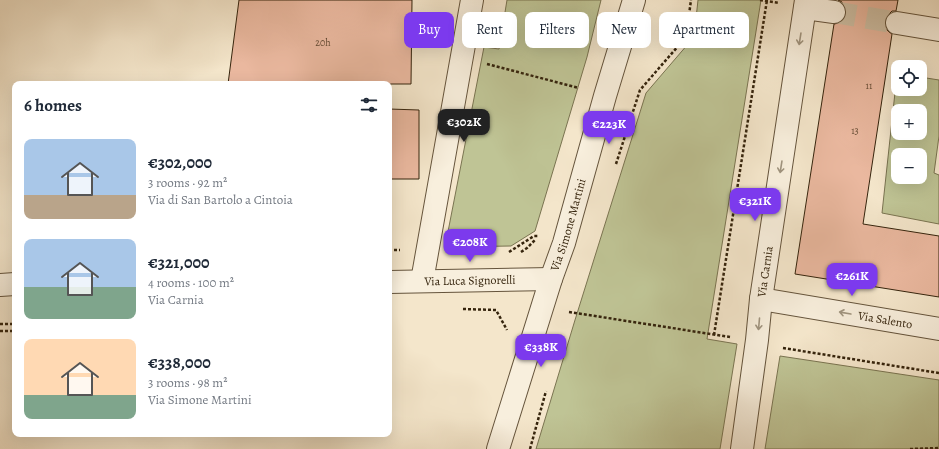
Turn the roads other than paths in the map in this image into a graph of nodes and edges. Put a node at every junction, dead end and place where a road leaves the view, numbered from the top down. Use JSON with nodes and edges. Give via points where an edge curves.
{"nodes":[{"id":1,"x":472,"y":0,"type":"edge"},
{"id":2,"x":634,"y":0,"type":"edge"},
{"id":3,"x":805,"y":4,"type":"edge"},
{"id":4,"x":834,"y":12,"type":"tunnel mouth"},
{"id":5,"x":897,"y":23,"type":"tunnel mouth"},
{"id":6,"x":939,"y":30,"type":"edge"},
{"id":7,"x":551,"y":279,"type":"junction"},
{"id":8,"x":422,"y":281,"type":"junction"},
{"id":9,"x":392,"y":282,"type":"edge"},
{"id":10,"x":0,"y":284,"type":"edge"},
{"id":11,"x":12,"y":284,"type":"edge"},
{"id":12,"x":761,"y":299,"type":"junction"},
{"id":13,"x":939,"y":329,"type":"edge"},
{"id":14,"x":498,"y":449,"type":"edge"},
{"id":15,"x":742,"y":449,"type":"edge"}],
"edges":[{"from":1,"to":8,"type":"street"},
{"from":2,"to":7,"type":"street","name":"Via Simone Martini","via":[[564,243]]},
{"from":3,"to":4,"type":"street"},
{"from":3,"to":12,"type":"street","name":"Via Carnia","one_way":true},
{"from":5,"to":6,"type":"street"},
{"from":7,"to":8,"type":"street","name":"Via Luca Signorelli"},
{"from":7,"to":14,"type":"street","name":"Via Simone Martini"},
{"from":8,"to":9,"type":"street","name":"Via Luca Signorelli"},
{"from":10,"to":11,"type":"street"},
{"from":13,"to":12,"type":"street","name":"Via Salento","one_way":true},
{"from":12,"to":15,"type":"street","name":"Via Carnia","one_way":true}]}
